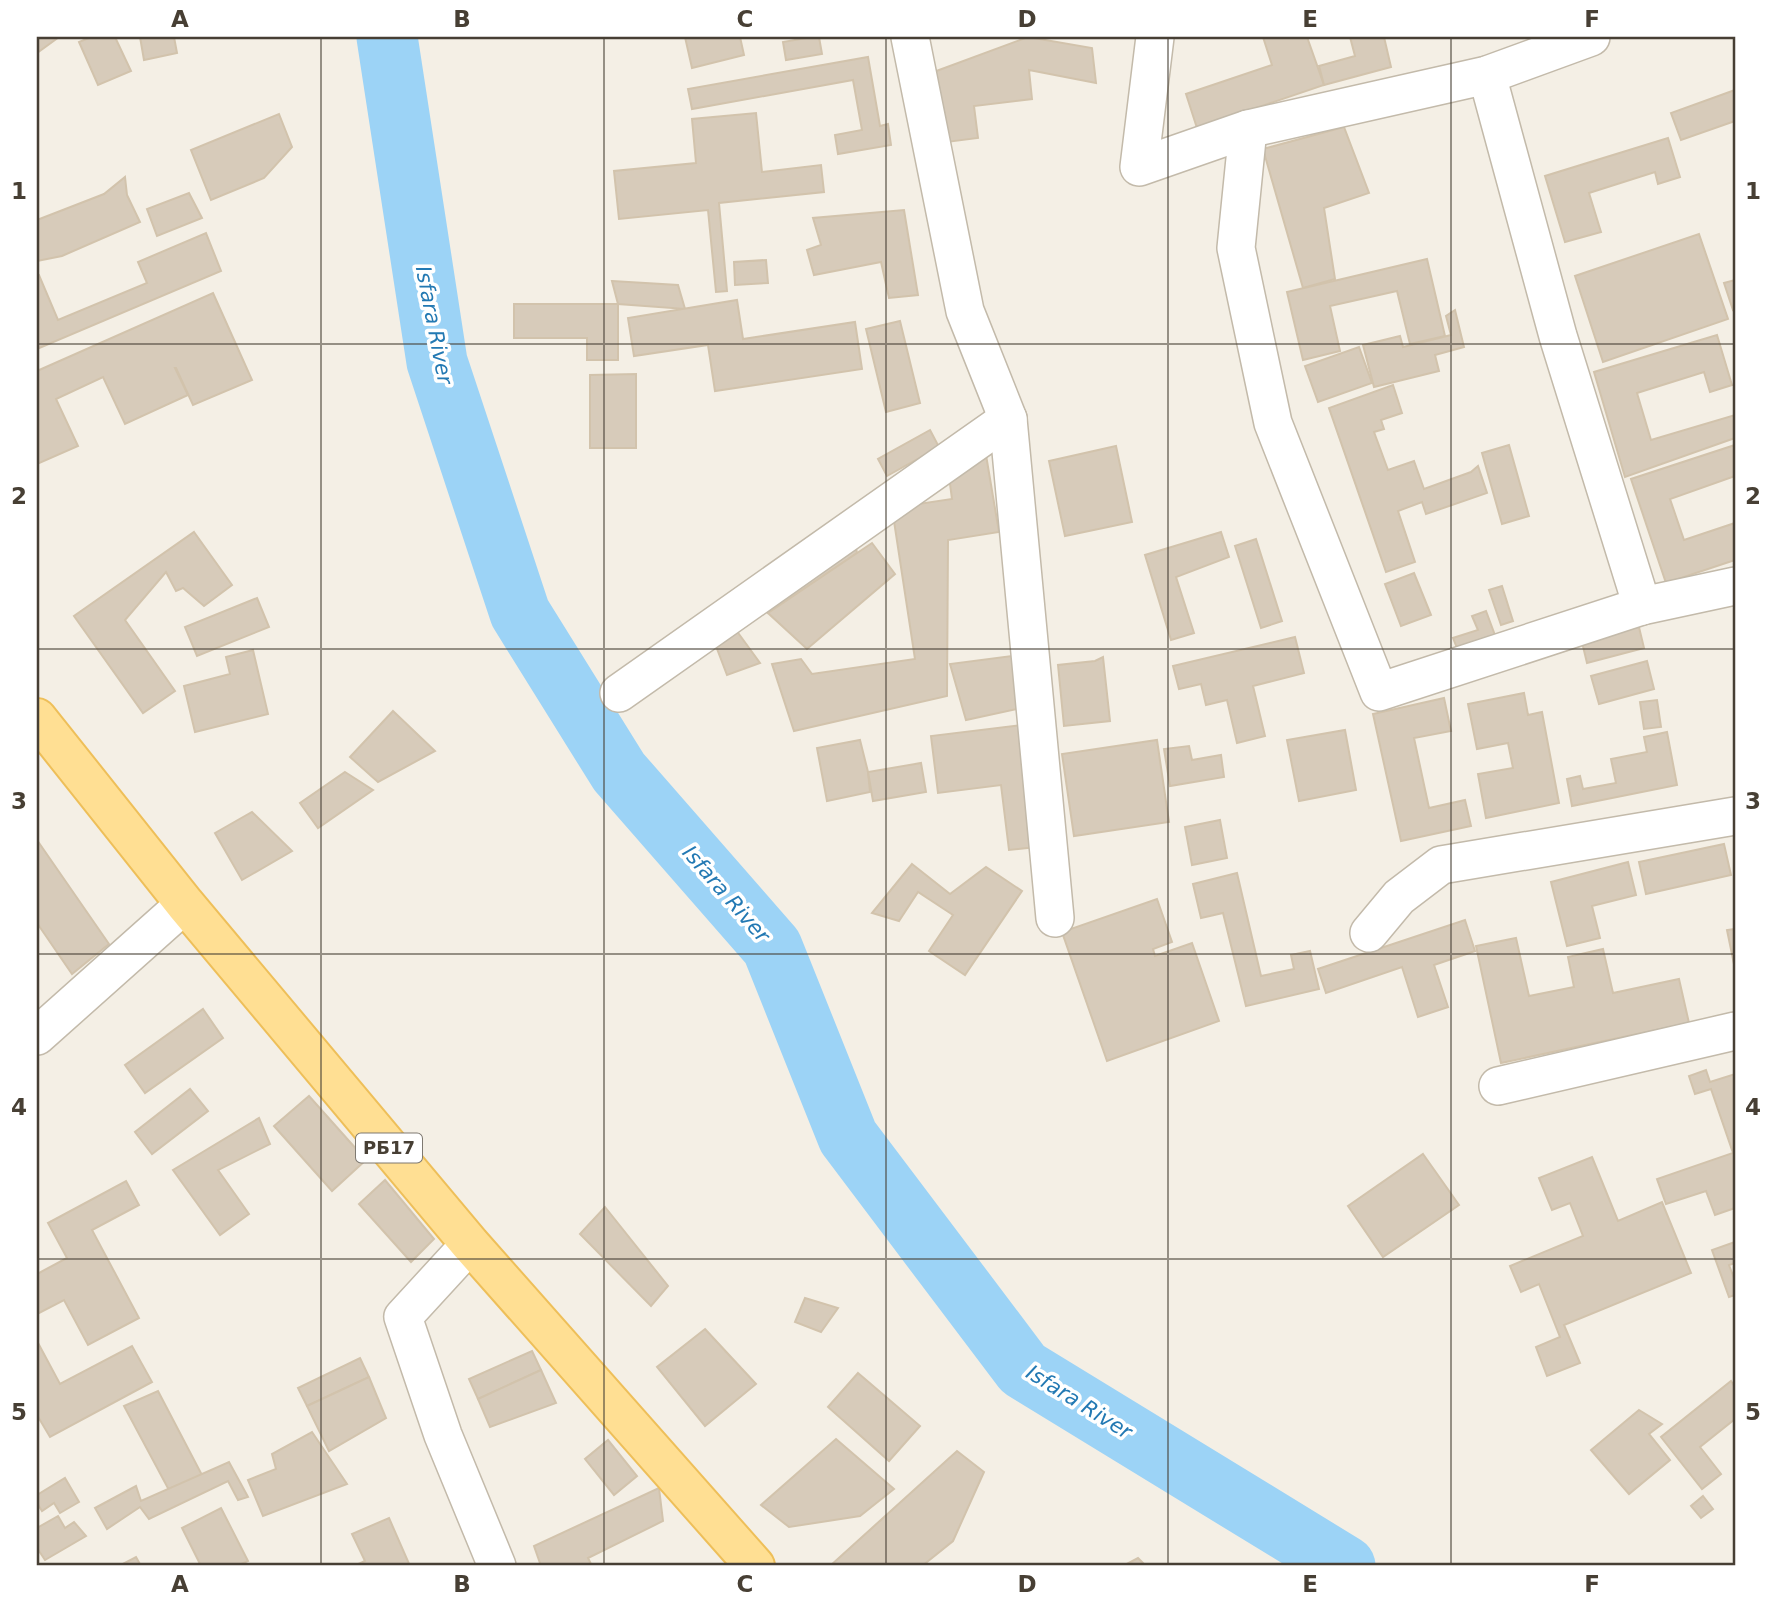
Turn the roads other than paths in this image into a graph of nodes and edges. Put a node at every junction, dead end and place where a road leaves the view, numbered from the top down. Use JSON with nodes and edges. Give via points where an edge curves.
{"nodes":[{"id":1,"x":910,"y":37,"type":"edge"},
{"id":2,"x":1155,"y":37,"type":"edge"},
{"id":3,"x":1591,"y":37,"type":"edge"},
{"id":4,"x":1487,"y":75,"type":"junction"},
{"id":5,"x":1248,"y":129,"type":"junction"},
{"id":6,"x":1008,"y":419,"type":"junction"},
{"id":7,"x":1735,"y":586,"type":"edge"},
{"id":8,"x":1642,"y":606,"type":"junction"},
{"id":9,"x":619,"y":693,"type":"dead end"},
{"id":10,"x":37,"y":718,"type":"edge"},
{"id":11,"x":1735,"y":816,"type":"edge"},
{"id":12,"x":185,"y":904,"type":"junction"},
{"id":13,"x":1055,"y":918,"type":"dead end"},
{"id":14,"x":1369,"y":933,"type":"dead end"},
{"id":15,"x":1735,"y":1031,"type":"edge"},
{"id":16,"x":37,"y":1036,"type":"edge"},
{"id":17,"x":1498,"y":1086,"type":"dead end"},
{"id":18,"x":470,"y":1244,"type":"junction"},
{"id":19,"x":498,"y":1566,"type":"edge"},
{"id":20,"x":755,"y":1566,"type":"edge"}],
"edges":[{"from":1,"to":6,"type":"street","via":[[965,311]]},
{"from":2,"to":5,"type":"street","via":[[1139,167]]},
{"from":3,"to":4,"type":"street"},
{"from":4,"to":5,"type":"street"},
{"from":4,"to":8,"type":"street","via":[[1558,336]]},
{"from":5,"to":8,"type":"street","via":[[1236,248],[1273,423],[1379,692]]},
{"from":6,"to":9,"type":"street"},
{"from":6,"to":13,"type":"street"},
{"from":7,"to":8,"type":"street"},
{"from":10,"to":12,"type":"main road","number":"РБ17"},
{"from":11,"to":14,"type":"street","via":[[1441,865],[1399,897]]},
{"from":12,"to":16,"type":"street"},
{"from":12,"to":18,"type":"main road","number":"РБ17"},
{"from":15,"to":17,"type":"street"},
{"from":18,"to":19,"type":"street","via":[[403,1317],[443,1435]]},
{"from":18,"to":20,"type":"main road","number":"РБ17"}]}
